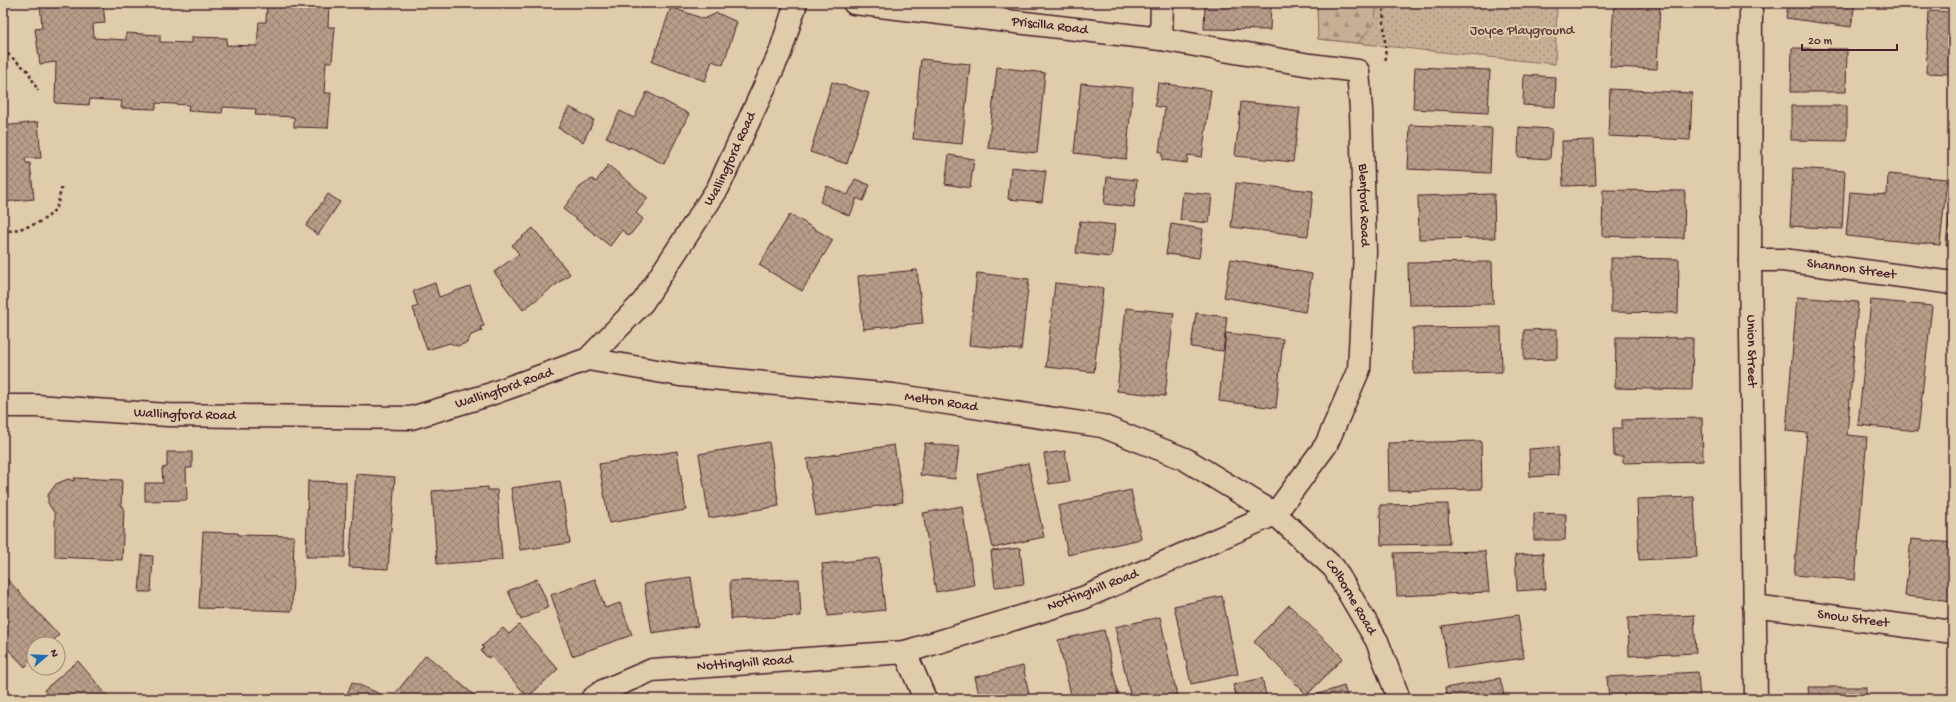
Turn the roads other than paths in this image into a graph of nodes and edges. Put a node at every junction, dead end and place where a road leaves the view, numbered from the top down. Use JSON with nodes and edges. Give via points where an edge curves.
{"nodes":[{"id":1,"x":796,"y":3,"type":"edge"},
{"id":2,"x":854,"y":3,"type":"edge"},
{"id":3,"x":1162,"y":3,"type":"edge"},
{"id":4,"x":1750,"y":3,"type":"edge"},
{"id":5,"x":1162,"y":39,"type":"junction"},
{"id":6,"x":1750,"y":260,"type":"junction"},
{"id":7,"x":1953,"y":283,"type":"edge"},
{"id":8,"x":588,"y":359,"type":"junction"},
{"id":9,"x":3,"y":406,"type":"edge"},
{"id":10,"x":1275,"y":514,"type":"junction"},
{"id":11,"x":1754,"y":606,"type":"junction"},
{"id":12,"x":1953,"y":632,"type":"edge"},
{"id":13,"x":905,"y":652,"type":"junction"},
{"id":14,"x":592,"y":699,"type":"edge"},
{"id":15,"x":925,"y":699,"type":"edge"},
{"id":16,"x":1399,"y":699,"type":"edge"},
{"id":17,"x":1756,"y":699,"type":"edge"}],
"edges":[{"from":1,"to":8,"type":"street","name":"Wallingford Road","via":[[780,53],[718,188],[644,302]]},
{"from":2,"to":5,"type":"street","name":"Priscilla Road"},
{"from":3,"to":5,"type":"street"},
{"from":4,"to":6,"type":"street","name":"Union Street"},
{"from":5,"to":10,"type":"street","name":"Blenford Road","via":[[1358,71],[1365,252],[1359,369],[1326,445]]},
{"from":6,"to":7,"type":"street","name":"Shannon Street","via":[[1783,260]]},
{"from":6,"to":11,"type":"street","name":"Union Street"},
{"from":8,"to":9,"type":"street","name":"Wallingford Road","via":[[488,395],[410,418],[168,415]]},
{"from":8,"to":10,"type":"street","name":"Melton Road","via":[[680,374],[893,395],[1102,426],[1186,459]]},
{"from":10,"to":13,"type":"street","name":"Nottinghill Road","via":[[1083,598]]},
{"from":10,"to":16,"type":"street","name":"Colborne Road","via":[[1334,568],[1377,640]]},
{"from":11,"to":12,"type":"street","name":"Snow Street"},
{"from":11,"to":17,"type":"street","name":"Union Street"},
{"from":13,"to":14,"type":"street","name":"Nottinghill Road","via":[[652,670],[603,691]]},
{"from":13,"to":15,"type":"street"}]}
